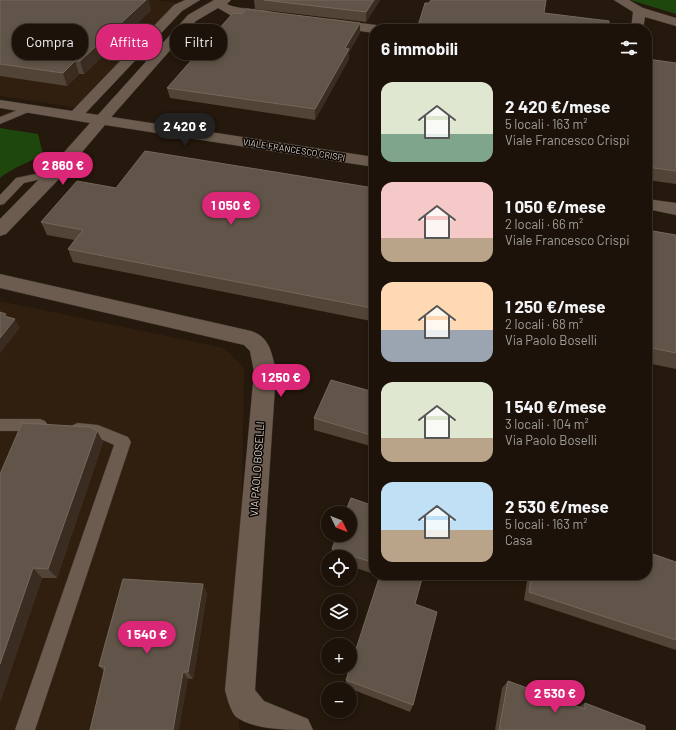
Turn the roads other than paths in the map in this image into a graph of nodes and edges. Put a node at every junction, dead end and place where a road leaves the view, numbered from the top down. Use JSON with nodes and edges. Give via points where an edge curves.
{"nodes":[{"id":1,"x":194,"y":0,"type":"edge"},
{"id":2,"x":620,"y":0,"type":"edge"},
{"id":3,"x":222,"y":2,"type":"edge"},
{"id":4,"x":639,"y":11,"type":"junction"},
{"id":5,"x":282,"y":18,"type":"edge"},
{"id":6,"x":321,"y":22,"type":"edge"},
{"id":7,"x":676,"y":22,"type":"edge"},
{"id":8,"x":638,"y":24,"type":"edge"},
{"id":9,"x":369,"y":28,"type":"edge"},
{"id":10,"x":0,"y":104,"type":"edge"},
{"id":11,"x":28,"y":109,"type":"junction"},
{"id":12,"x":75,"y":116,"type":"junction"},
{"id":13,"x":101,"y":120,"type":"junction"},
{"id":14,"x":0,"y":121,"type":"edge"},
{"id":15,"x":369,"y":161,"type":"edge"},
{"id":16,"x":55,"y":173,"type":"junction"},
{"id":17,"x":0,"y":202,"type":"edge"},
{"id":18,"x":652,"y":205,"type":"edge"},
{"id":19,"x":676,"y":208,"type":"edge"},
{"id":20,"x":0,"y":230,"type":"edge"},
{"id":21,"x":0,"y":281,"type":"edge"},
{"id":22,"x":0,"y":425,"type":"edge"},
{"id":23,"x":25,"y":730,"type":"edge"},
{"id":24,"x":297,"y":730,"type":"edge"}],
"edges":[{"from":1,"to":12,"type":"street","via":[[178,8]]},
{"from":2,"to":4,"type":"street"},
{"from":3,"to":5,"type":"street","via":[[230,11]]},
{"from":3,"to":13,"type":"street","via":[[192,18]]},
{"from":4,"to":7,"type":"street"},
{"from":4,"to":8,"type":"street"},
{"from":6,"to":9,"type":"street"},
{"from":10,"to":11,"type":"street","name":"VIALE FRANCESCO CRISPI"},
{"from":11,"to":12,"type":"street","name":"VIALE FRANCESCO CRISPI"},
{"from":11,"to":14,"type":"lane"},
{"from":12,"to":13,"type":"street","name":"VIALE FRANCESCO CRISPI"},
{"from":13,"to":15,"type":"street","name":"VIALE FRANCESCO CRISPI"},
{"from":13,"to":16,"type":"street"},
{"from":16,"to":17,"type":"lane","via":[[20,180]]},
{"from":16,"to":20,"type":"street"},
{"from":18,"to":19,"type":"street"},
{"from":21,"to":24,"type":"street","name":"VIA PAOLO BOSELLI","via":[[251,339],[260,348],[265,372],[240,690],[245,704],[253,712]]},
{"from":22,"to":23,"type":"lane","via":[[27,424],[98,431],[123,442]]}]}
